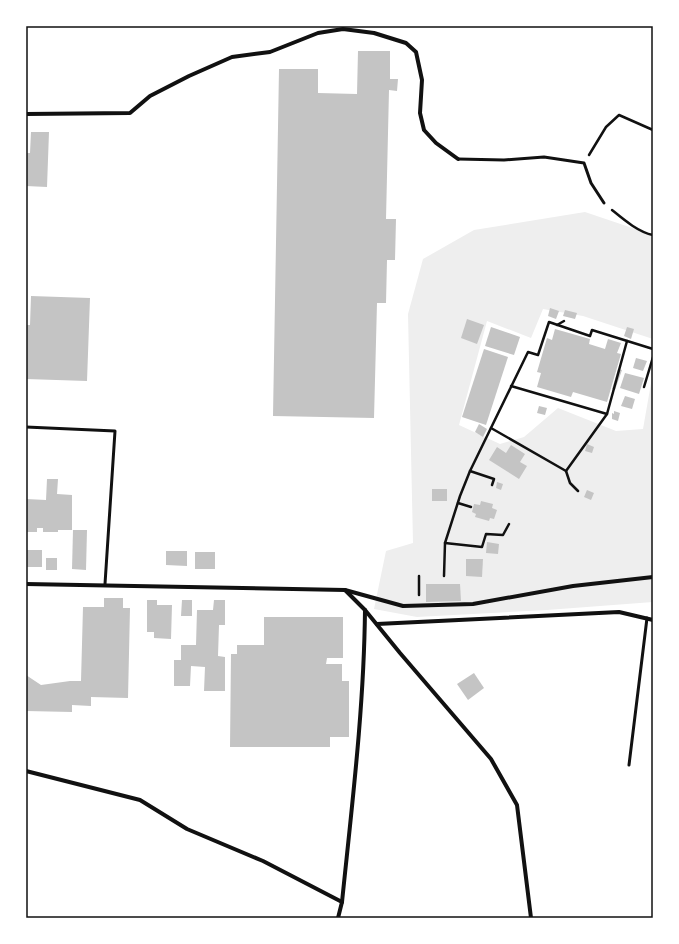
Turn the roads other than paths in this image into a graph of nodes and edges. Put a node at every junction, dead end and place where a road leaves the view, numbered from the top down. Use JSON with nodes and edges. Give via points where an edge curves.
{"nodes":[{"id":1,"x":343,"y":28,"type":"edge"},
{"id":2,"x":26,"y":114,"type":"edge"},
{"id":3,"x":458,"y":159,"type":"joint"},
{"id":4,"x":604,"y":203,"type":"road end"},
{"id":5,"x":26,"y":427,"type":"edge"},
{"id":6,"x":653,"y":577,"type":"edge"},
{"id":7,"x":26,"y":584,"type":"edge"},
{"id":8,"x":105,"y":584,"type":"junction"},
{"id":9,"x":345,"y":590,"type":"junction"},
{"id":10,"x":365,"y":610,"type":"junction"},
{"id":11,"x":647,"y":618,"type":"junction"},
{"id":12,"x":653,"y":620,"type":"edge"},
{"id":13,"x":377,"y":624,"type":"junction"},
{"id":14,"x":629,"y":765,"type":"dead end"},
{"id":15,"x":26,"y":771,"type":"edge"},
{"id":16,"x":342,"y":902,"type":"junction"},
{"id":17,"x":338,"y":918,"type":"edge"},
{"id":18,"x":531,"y":918,"type":"edge"}],
"edges":[{"from":1,"to":2,"type":"street","via":[[318,33],[270,52],[232,57],[150,96],[130,113]]},
{"from":1,"to":3,"type":"street","via":[[406,42],[416,52],[422,80],[420,113],[424,130],[436,143]]},
{"from":3,"to":4,"type":"lane","via":[[504,160],[544,157],[584,164]]},
{"from":5,"to":8,"type":"lane","via":[[115,431]]},
{"from":6,"to":9,"type":"street","via":[[573,586],[473,604],[402,606]]},
{"from":7,"to":8,"type":"street"},
{"from":8,"to":9,"type":"street"},
{"from":9,"to":10,"type":"street"},
{"from":10,"to":13,"type":"street"},
{"from":10,"to":16,"type":"street","via":[[359,743]]},
{"from":11,"to":12,"type":"street"},
{"from":11,"to":13,"type":"street","via":[[619,612]]},
{"from":11,"to":14,"type":"lane"},
{"from":13,"to":18,"type":"street","via":[[491,759],[517,805]]},
{"from":15,"to":16,"type":"street","via":[[140,800],[187,829],[263,861]]},
{"from":16,"to":17,"type":"street"}]}
